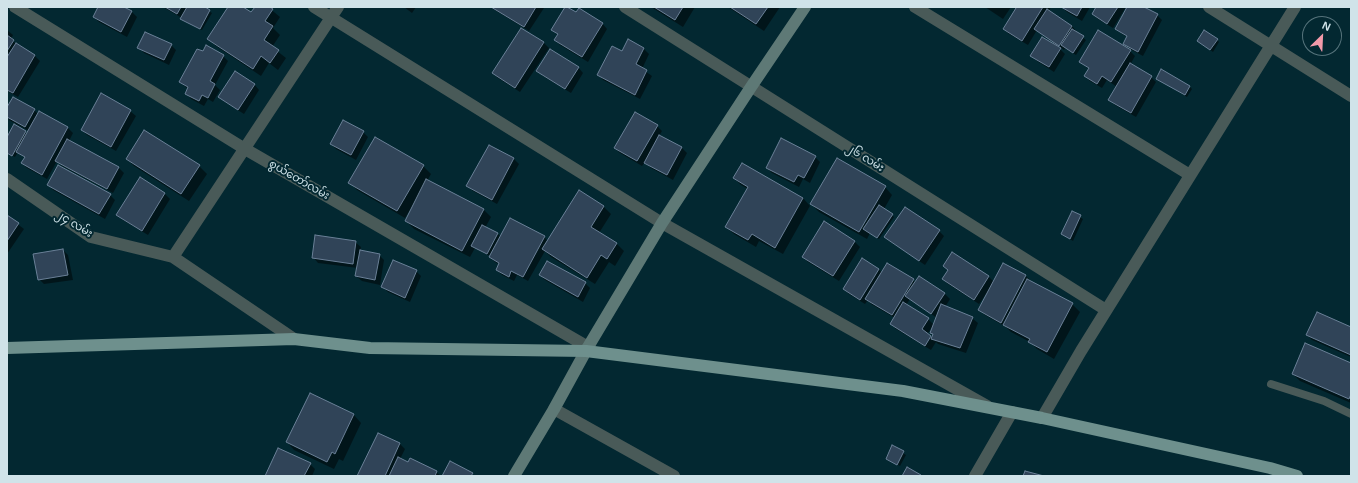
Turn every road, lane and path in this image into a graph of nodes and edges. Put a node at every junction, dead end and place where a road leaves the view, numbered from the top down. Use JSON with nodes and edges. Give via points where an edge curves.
{"nodes":[{"id":1,"x":15,"y":7,"type":"edge"},
{"id":2,"x":314,"y":7,"type":"edge"},
{"id":3,"x":624,"y":7,"type":"edge"},
{"id":4,"x":805,"y":7,"type":"edge"},
{"id":5,"x":915,"y":7,"type":"edge"},
{"id":6,"x":1209,"y":7,"type":"edge"},
{"id":7,"x":1294,"y":7,"type":"edge"},
{"id":8,"x":334,"y":12,"type":"edge"},
{"id":9,"x":1271,"y":45,"type":"junction"},
{"id":10,"x":751,"y":86,"type":"junction"},
{"id":11,"x":1351,"y":96,"type":"edge"},
{"id":12,"x":245,"y":149,"type":"junction"},
{"id":13,"x":1190,"y":175,"type":"junction"},
{"id":14,"x":7,"y":180,"type":"edge"},
{"id":15,"x":662,"y":223,"type":"junction"},
{"id":16,"x":173,"y":257,"type":"junction"},
{"id":17,"x":1106,"y":310,"type":"junction"},
{"id":18,"x":294,"y":339,"type":"junction"},
{"id":19,"x":7,"y":348,"type":"edge"},
{"id":20,"x":587,"y":349,"type":"junction"},
{"id":21,"x":1271,"y":384,"type":"dead end"},
{"id":22,"x":990,"y":408,"type":"junction"},
{"id":23,"x":554,"y":409,"type":"junction"},
{"id":24,"x":1012,"y":412,"type":"junction"},
{"id":25,"x":1351,"y":414,"type":"edge"},
{"id":26,"x":1042,"y":418,"type":"junction"},
{"id":27,"x":514,"y":476,"type":"edge"},
{"id":28,"x":674,"y":476,"type":"edge"},
{"id":29,"x":974,"y":476,"type":"edge"},
{"id":30,"x":1297,"y":476,"type":"edge"}],
"edges":[{"from":1,"to":12,"type":"street","name":"စွယ်တော်လမ်း"},
{"from":2,"to":8,"type":"street"},
{"from":3,"to":10,"type":"street","name":"၂၆ လမ်း"},
{"from":4,"to":10,"type":"street"},
{"from":5,"to":13,"type":"street"},
{"from":6,"to":9,"type":"street"},
{"from":7,"to":9,"type":"street"},
{"from":8,"to":12,"type":"street"},
{"from":8,"to":15,"type":"street"},
{"from":9,"to":11,"type":"street"},
{"from":9,"to":13,"type":"street"},
{"from":10,"to":15,"type":"street"},
{"from":10,"to":17,"type":"street","name":"၂၆ လမ်း"},
{"from":12,"to":16,"type":"street"},
{"from":12,"to":20,"type":"street","name":"စွယ်တော်လမ်း"},
{"from":13,"to":17,"type":"street"},
{"from":14,"to":16,"type":"street","name":"၂၄ လမ်း","via":[[91,237]]},
{"from":15,"to":20,"type":"street"},
{"from":15,"to":22,"type":"street"},
{"from":16,"to":18,"type":"street"},
{"from":17,"to":26,"type":"street"},
{"from":18,"to":19,"type":"main road"},
{"from":18,"to":20,"type":"main road","via":[[370,348]]},
{"from":20,"to":22,"type":"main road","via":[[903,391]]},
{"from":20,"to":23,"type":"street"},
{"from":21,"to":25,"type":"lane","via":[[1324,401]]},
{"from":22,"to":24,"type":"main road"},
{"from":23,"to":27,"type":"street"},
{"from":23,"to":28,"type":"street"},
{"from":24,"to":26,"type":"main road"},
{"from":24,"to":29,"type":"street"},
{"from":26,"to":30,"type":"main road"}]}
